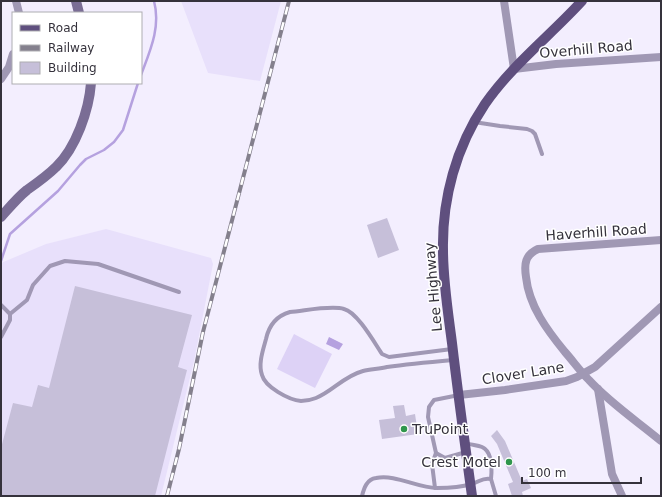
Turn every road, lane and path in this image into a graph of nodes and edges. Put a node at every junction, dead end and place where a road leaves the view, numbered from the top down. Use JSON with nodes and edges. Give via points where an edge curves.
{"nodes":[{"id":1,"x":16,"y":1,"type":"edge"},
{"id":2,"x":76,"y":1,"type":"edge"},
{"id":3,"x":504,"y":1,"type":"edge"},
{"id":4,"x":582,"y":1,"type":"edge"},
{"id":5,"x":19,"y":12,"type":"edge"},
{"id":6,"x":79,"y":12,"type":"edge"},
{"id":7,"x":12,"y":57,"type":"edge"},
{"id":8,"x":661,"y":57,"type":"edge"},
{"id":9,"x":514,"y":69,"type":"junction"},
{"id":10,"x":1,"y":79,"type":"edge"},
{"id":11,"x":91,"y":84,"type":"edge"},
{"id":12,"x":474,"y":122,"type":"junction"},
{"id":13,"x":542,"y":154,"type":"dead end"},
{"id":14,"x":1,"y":217,"type":"edge"},
{"id":15,"x":661,"y":240,"type":"edge"},
{"id":16,"x":179,"y":292,"type":"dead end"},
{"id":17,"x":1,"y":305,"type":"edge"},
{"id":18,"x":661,"y":307,"type":"edge"},
{"id":19,"x":10,"y":314,"type":"junction"},
{"id":20,"x":1,"y":337,"type":"edge"},
{"id":21,"x":453,"y":349,"type":"junction"},
{"id":22,"x":454,"y":360,"type":"junction"},
{"id":23,"x":584,"y":374,"type":"junction"},
{"id":24,"x":598,"y":389,"type":"junction"},
{"id":25,"x":459,"y":395,"type":"junction"},
{"id":26,"x":661,"y":442,"type":"edge"},
{"id":27,"x":466,"y":448,"type":"junction"},
{"id":28,"x":436,"y":453,"type":"junction"},
{"id":29,"x":491,"y":479,"type":"junction"},
{"id":30,"x":471,"y":484,"type":"junction"},
{"id":31,"x":435,"y":488,"type":"junction"},
{"id":32,"x":362,"y":496,"type":"edge"},
{"id":33,"x":472,"y":496,"type":"edge"},
{"id":34,"x":496,"y":496,"type":"edge"},
{"id":35,"x":622,"y":496,"type":"edge"}],
"edges":[{"from":1,"to":5,"type":"street"},
{"from":2,"to":6,"type":"street"},
{"from":3,"to":9,"type":"street"},
{"from":4,"to":9,"type":"main road","name":"Lee Highway"},
{"from":7,"to":10,"type":"street"},
{"from":8,"to":9,"type":"street","name":"Overhill Road"},
{"from":9,"to":12,"type":"main road","name":"Lee Highway","via":[[497,88]]},
{"from":11,"to":14,"type":"street","via":[[87,110],[64,158]]},
{"from":12,"to":13,"type":"lane","via":[[532,131]]},
{"from":12,"to":21,"type":"main road","name":"Lee Highway","via":[[455,166],[443,227],[443,268]]},
{"from":15,"to":23,"type":"street","name":"Haverhill Road","via":[[538,249],[526,259],[526,280],[535,307],[553,338]]},
{"from":16,"to":19,"type":"lane","via":[[98,264],[65,261],[50,266],[33,285],[27,300]]},
{"from":17,"to":19,"type":"lane"},
{"from":18,"to":23,"type":"street","name":"Clover Lane"},
{"from":19,"to":20,"type":"lane","via":[[10,320]]},
{"from":21,"to":22,"type":"main road","name":"Lee Highway"},
{"from":21,"to":22,"type":"lane","via":[[389,357],[382,354],[355,316],[348,311],[336,308],[306,311],[283,314],[271,325],[260,369],[270,386],[301,401],[315,398],[342,380],[364,371]]},
{"from":22,"to":25,"type":"main road","name":"Lee Highway"},
{"from":23,"to":24,"type":"street"},
{"from":23,"to":25,"type":"street","name":"Clover Lane","via":[[566,381]]},
{"from":24,"to":26,"type":"street"},
{"from":24,"to":35,"type":"street","via":[[612,474]]},
{"from":25,"to":27,"type":"main road","name":"Lee Highway"},
{"from":25,"to":28,"type":"lane","via":[[434,400],[429,406],[428,417]]},
{"from":27,"to":28,"type":"lane","via":[[445,458]]},
{"from":27,"to":29,"type":"lane","via":[[483,448],[489,455]]},
{"from":27,"to":30,"type":"main road","name":"Lee Highway"},
{"from":28,"to":31,"type":"lane","via":[[432,464]]},
{"from":29,"to":30,"type":"lane","via":[[485,478]]},
{"from":29,"to":34,"type":"lane"},
{"from":30,"to":31,"type":"lane"},
{"from":30,"to":33,"type":"main road","name":"Lee Highway"},
{"from":31,"to":32,"type":"lane","via":[[400,480],[376,478],[366,484]]}]}
